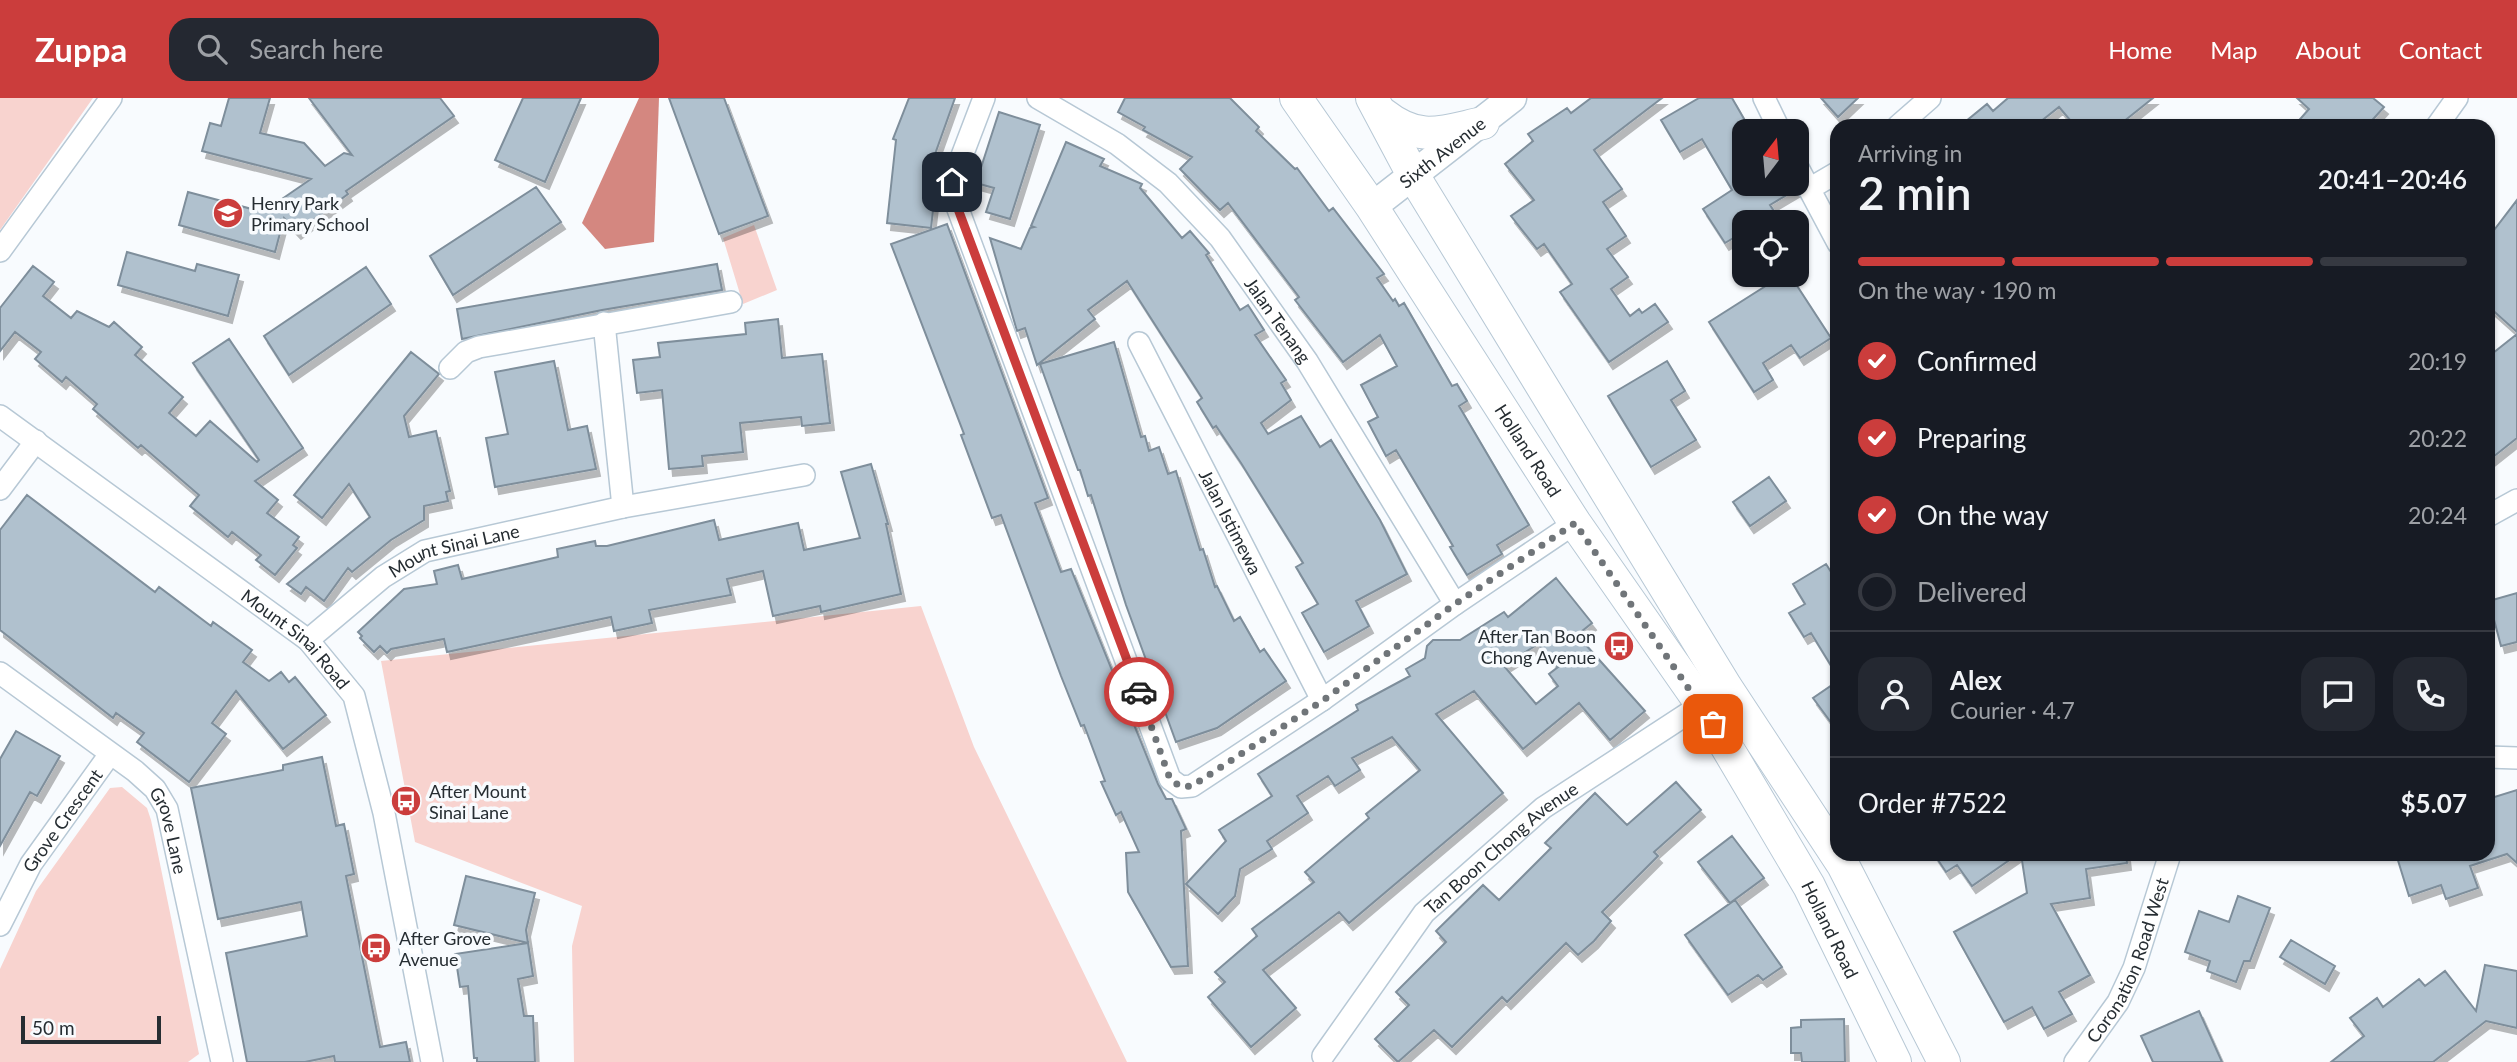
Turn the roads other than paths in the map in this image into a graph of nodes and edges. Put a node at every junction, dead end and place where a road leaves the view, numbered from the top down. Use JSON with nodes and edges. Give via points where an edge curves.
{"nodes":[{"id":1,"x":111,"y":98,"type":"edge"},
{"id":2,"x":984,"y":98,"type":"edge"},
{"id":3,"x":1038,"y":98,"type":"edge"},
{"id":4,"x":1296,"y":98,"type":"edge"},
{"id":5,"x":1511,"y":98,"type":"edge"},
{"id":6,"x":1764,"y":98,"type":"edge"},
{"id":7,"x":1930,"y":98,"type":"edge"},
{"id":8,"x":2457,"y":98,"type":"edge"},
{"id":9,"x":1377,"y":106,"type":"edge"},
{"id":10,"x":1774,"y":119,"type":"edge"},
{"id":11,"x":1906,"y":119,"type":"edge"},
{"id":12,"x":2442,"y":119,"type":"edge"},
{"id":13,"x":1483,"y":123,"type":"junction"},
{"id":14,"x":1413,"y":175,"type":"junction"},
{"id":15,"x":1830,"y":177,"type":"edge"},
{"id":16,"x":1810,"y":188,"type":"edge"},
{"id":17,"x":1810,"y":191,"type":"edge"},
{"id":18,"x":1372,"y":206,"type":"junction"},
{"id":19,"x":1830,"y":228,"type":"edge"},
{"id":20,"x":0,"y":251,"type":"edge"},
{"id":21,"x":731,"y":302,"type":"dead end"},
{"id":22,"x":604,"y":323,"type":"junction"},
{"id":23,"x":1139,"y":344,"type":"dead end"},
{"id":24,"x":450,"y":368,"type":"dead end"},
{"id":25,"x":0,"y":416,"type":"edge"},
{"id":26,"x":36,"y":441,"type":"junction"},
{"id":27,"x":804,"y":475,"type":"dead end"},
{"id":28,"x":0,"y":489,"type":"edge"},
{"id":29,"x":2517,"y":500,"type":"edge"},
{"id":30,"x":623,"y":507,"type":"junction"},
{"id":31,"x":2495,"y":512,"type":"edge"},
{"id":32,"x":1575,"y":523,"type":"junction"},
{"id":33,"x":1455,"y":604,"type":"junction"},
{"id":34,"x":308,"y":640,"type":"junction"},
{"id":35,"x":0,"y":673,"type":"edge"},
{"id":36,"x":1714,"y":696,"type":"junction"},
{"id":37,"x":1322,"y":701,"type":"junction"},
{"id":38,"x":110,"y":754,"type":"junction"},
{"id":39,"x":2495,"y":757,"type":"edge"},
{"id":40,"x":2517,"y":758,"type":"edge"},
{"id":41,"x":1830,"y":848,"type":"edge"},
{"id":42,"x":1840,"y":861,"type":"edge"},
{"id":43,"x":2168,"y":861,"type":"edge"},
{"id":44,"x":0,"y":925,"type":"edge"},
{"id":45,"x":1323,"y":1056,"type":"dead end"},
{"id":46,"x":222,"y":1062,"type":"edge"},
{"id":47,"x":432,"y":1062,"type":"edge"},
{"id":48,"x":1895,"y":1062,"type":"edge"},
{"id":49,"x":1944,"y":1062,"type":"edge"},
{"id":50,"x":2075,"y":1062,"type":"edge"}],
"edges":[{"from":1,"to":20,"type":"street"},
{"from":2,"to":37,"type":"street","via":[[952,182],[955,201],[1170,779],[1181,787],[1192,786]]},
{"from":3,"to":33,"type":"street","name":"Jalan Tenang","via":[[1128,152],[1168,183],[1220,237],[1307,361]]},
{"from":4,"to":18,"type":"main road","name":"Holland Road"},
{"from":5,"to":13,"type":"main road","name":"Sixth Avenue"},
{"from":6,"to":10,"type":"street"},
{"from":7,"to":11,"type":"street"},
{"from":8,"to":12,"type":"street"},
{"from":9,"to":13,"type":"main road","via":[[1400,127],[1431,135]]},
{"from":9,"to":14,"type":"main road","name":"Holland Road"},
{"from":13,"to":14,"type":"main road","name":"Sixth Avenue"},
{"from":14,"to":18,"type":"main road","name":"Sixth Avenue"},
{"from":14,"to":36,"type":"main road","name":"Holland Road"},
{"from":15,"to":16,"type":"street"},
{"from":17,"to":19,"type":"street"},
{"from":18,"to":32,"type":"main road","name":"Holland Road"},
{"from":21,"to":22,"type":"street"},
{"from":22,"to":24,"type":"street","via":[[480,347],[466,352]]},
{"from":22,"to":30,"type":"street"},
{"from":23,"to":37,"type":"street","name":"Jalan Istimewa"},
{"from":25,"to":26,"type":"street","name":"Mount Sinai Road"},
{"from":26,"to":28,"type":"street"},
{"from":26,"to":34,"type":"street","name":"Mount Sinai Road"},
{"from":27,"to":30,"type":"street","name":"Mount Sinai Lane"},
{"from":29,"to":31,"type":"street"},
{"from":30,"to":34,"type":"street","name":"Mount Sinai Lane","via":[[425,551],[383,577]]},
{"from":32,"to":33,"type":"street"},
{"from":32,"to":36,"type":"main road","name":"Holland Road"},
{"from":33,"to":37,"type":"street"},
{"from":34,"to":47,"type":"street","name":"Mount Sinai Road","via":[[354,696],[384,813]]},
{"from":35,"to":38,"type":"street","name":"Grove Lane"},
{"from":36,"to":41,"type":"main road","name":"Holland Road"},
{"from":36,"to":45,"type":"street","name":"Tan Boon Chong Avenue","via":[[1544,808],[1424,913]]},
{"from":36,"to":48,"type":"main road","name":"Holland Road"},
{"from":38,"to":44,"type":"street","name":"Grove Crescent","via":[[31,864]]},
{"from":38,"to":46,"type":"street","name":"Grove Lane","via":[[155,789],[167,809]]},
{"from":39,"to":40,"type":"street"},
{"from":42,"to":49,"type":"main road","name":"Holland Road"},
{"from":43,"to":50,"type":"street","name":"Coronation Road West","via":[[2134,968],[2118,1002]]}]}
